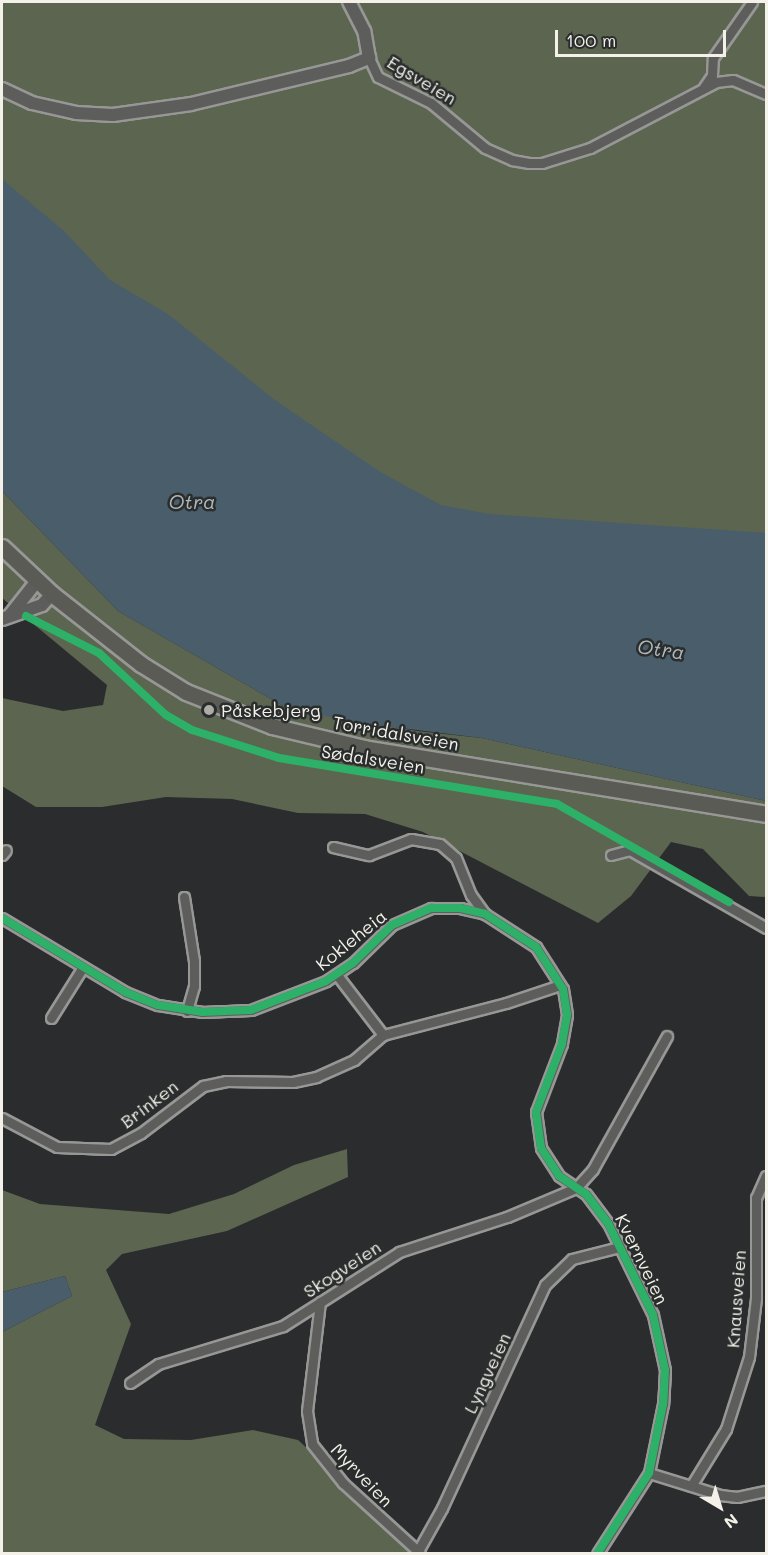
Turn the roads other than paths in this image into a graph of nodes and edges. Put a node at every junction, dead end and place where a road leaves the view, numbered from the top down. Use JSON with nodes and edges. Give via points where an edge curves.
{"nodes":[{"id":1,"x":349,"y":2,"type":"edge"},
{"id":2,"x":752,"y":2,"type":"edge"},
{"id":3,"x":369,"y":58,"type":"junction"},
{"id":4,"x":704,"y":87,"type":"junction"},
{"id":5,"x":2,"y":89,"type":"edge"},
{"id":6,"x":766,"y":94,"type":"edge"},
{"id":7,"x":2,"y":547,"type":"edge"},
{"id":8,"x":37,"y":581,"type":"junction"},
{"id":9,"x":52,"y":594,"type":"junction"},
{"id":10,"x":6,"y":617,"type":"edge"},
{"id":11,"x":766,"y":814,"type":"edge"},
{"id":12,"x":333,"y":846,"type":"dead end"},
{"id":13,"x":611,"y":855,"type":"dead end"},
{"id":14,"x":184,"y":897,"type":"dead end"},
{"id":15,"x":485,"y":914,"type":"junction"},
{"id":16,"x":2,"y":918,"type":"edge"},
{"id":17,"x":766,"y":928,"type":"edge"},
{"id":18,"x":83,"y":967,"type":"junction"},
{"id":19,"x":337,"y":975,"type":"junction"},
{"id":20,"x":560,"y":984,"type":"junction"},
{"id":21,"x":187,"y":1011,"type":"junction"},
{"id":22,"x":51,"y":1018,"type":"dead end"},
{"id":23,"x":383,"y":1035,"type":"junction"},
{"id":24,"x":667,"y":1036,"type":"dead end"},
{"id":25,"x":2,"y":1118,"type":"edge"},
{"id":26,"x":766,"y":1176,"type":"edge"},
{"id":27,"x":576,"y":1188,"type":"junction"},
{"id":28,"x":619,"y":1247,"type":"junction"},
{"id":29,"x":320,"y":1302,"type":"junction"},
{"id":30,"x":130,"y":1383,"type":"dead end"},
{"id":31,"x":649,"y":1473,"type":"junction"},
{"id":32,"x":691,"y":1486,"type":"junction"},
{"id":33,"x":766,"y":1491,"type":"edge"},
{"id":34,"x":419,"y":1552,"type":"edge"},
{"id":35,"x":597,"y":1554,"type":"edge"}],
"edges":[{"from":1,"to":3,"type":"street","via":[[364,31]]},
{"from":2,"to":4,"type":"street","via":[[713,58],[712,75]]},
{"from":3,"to":4,"type":"street","name":"Egsveien","via":[[378,77],[436,107],[485,148],[505,158],[529,163],[542,163],[590,148]]},
{"from":3,"to":5,"type":"street","name":"Egsveien","via":[[148,113],[76,113],[32,103]]},
{"from":4,"to":6,"type":"street","name":"Egsveien","via":[[733,81]]},
{"from":7,"to":8,"type":"main road","name":"Torridalsveien"},
{"from":8,"to":9,"type":"main road","name":"Torridalsveien"},
{"from":8,"to":10,"type":"street"},
{"from":9,"to":10,"type":"street","via":[[42,605]]},
{"from":9,"to":11,"type":"main road","name":"Torridalsveien","via":[[114,645],[177,687],[278,728],[374,750]]},
{"from":12,"to":15,"type":"street","name":"Kokleheia","via":[[369,855],[411,839],[440,844],[456,858],[471,895]]},
{"from":13,"to":17,"type":"street","via":[[630,850]]},
{"from":14,"to":21,"type":"street","via":[[194,961],[194,986]]},
{"from":15,"to":19,"type":"street","name":"Kokleheia","via":[[445,907],[404,917]]},
{"from":15,"to":20,"type":"street","name":"Kokleheia","via":[[536,947]]},
{"from":16,"to":18,"type":"street","name":"Kokleheia"},
{"from":18,"to":21,"type":"street","name":"Kokleheia","via":[[146,1001]]},
{"from":18,"to":22,"type":"street"},
{"from":19,"to":21,"type":"street","name":"Kokleheia","via":[[251,1010]]},
{"from":19,"to":23,"type":"street"},
{"from":20,"to":23,"type":"street","name":"Brinken","via":[[506,1003]]},
{"from":20,"to":27,"type":"street","name":"Kokleheia","via":[[566,1031],[539,1100],[535,1126],[541,1148],[553,1168]]},
{"from":23,"to":25,"type":"street","name":"Brinken","via":[[354,1060],[316,1077],[293,1082],[226,1081],[203,1086],[141,1133],[111,1149],[57,1147]]},
{"from":24,"to":27,"type":"street","via":[[593,1170]]},
{"from":26,"to":32,"type":"street","name":"Knausveien","via":[[756,1198],[756,1298],[749,1357],[726,1429]]},
{"from":27,"to":28,"type":"street","name":"Kvernveien","via":[[602,1213]]},
{"from":27,"to":29,"type":"street","name":"Skogveien","via":[[507,1217],[399,1252]]},
{"from":28,"to":31,"type":"street","name":"Kvernveien","via":[[645,1295],[662,1349],[665,1389]]},
{"from":28,"to":34,"type":"street","name":"Lyngveien","via":[[572,1259],[545,1285]]},
{"from":29,"to":30,"type":"street","name":"Skogveien","via":[[283,1326],[158,1364]]},
{"from":29,"to":34,"type":"street","name":"Myrveien","via":[[307,1411],[312,1444],[343,1483]]},
{"from":31,"to":32,"type":"street"},
{"from":31,"to":35,"type":"street","name":"Kvernveien"},
{"from":32,"to":33,"type":"street","via":[[737,1497]]}]}
